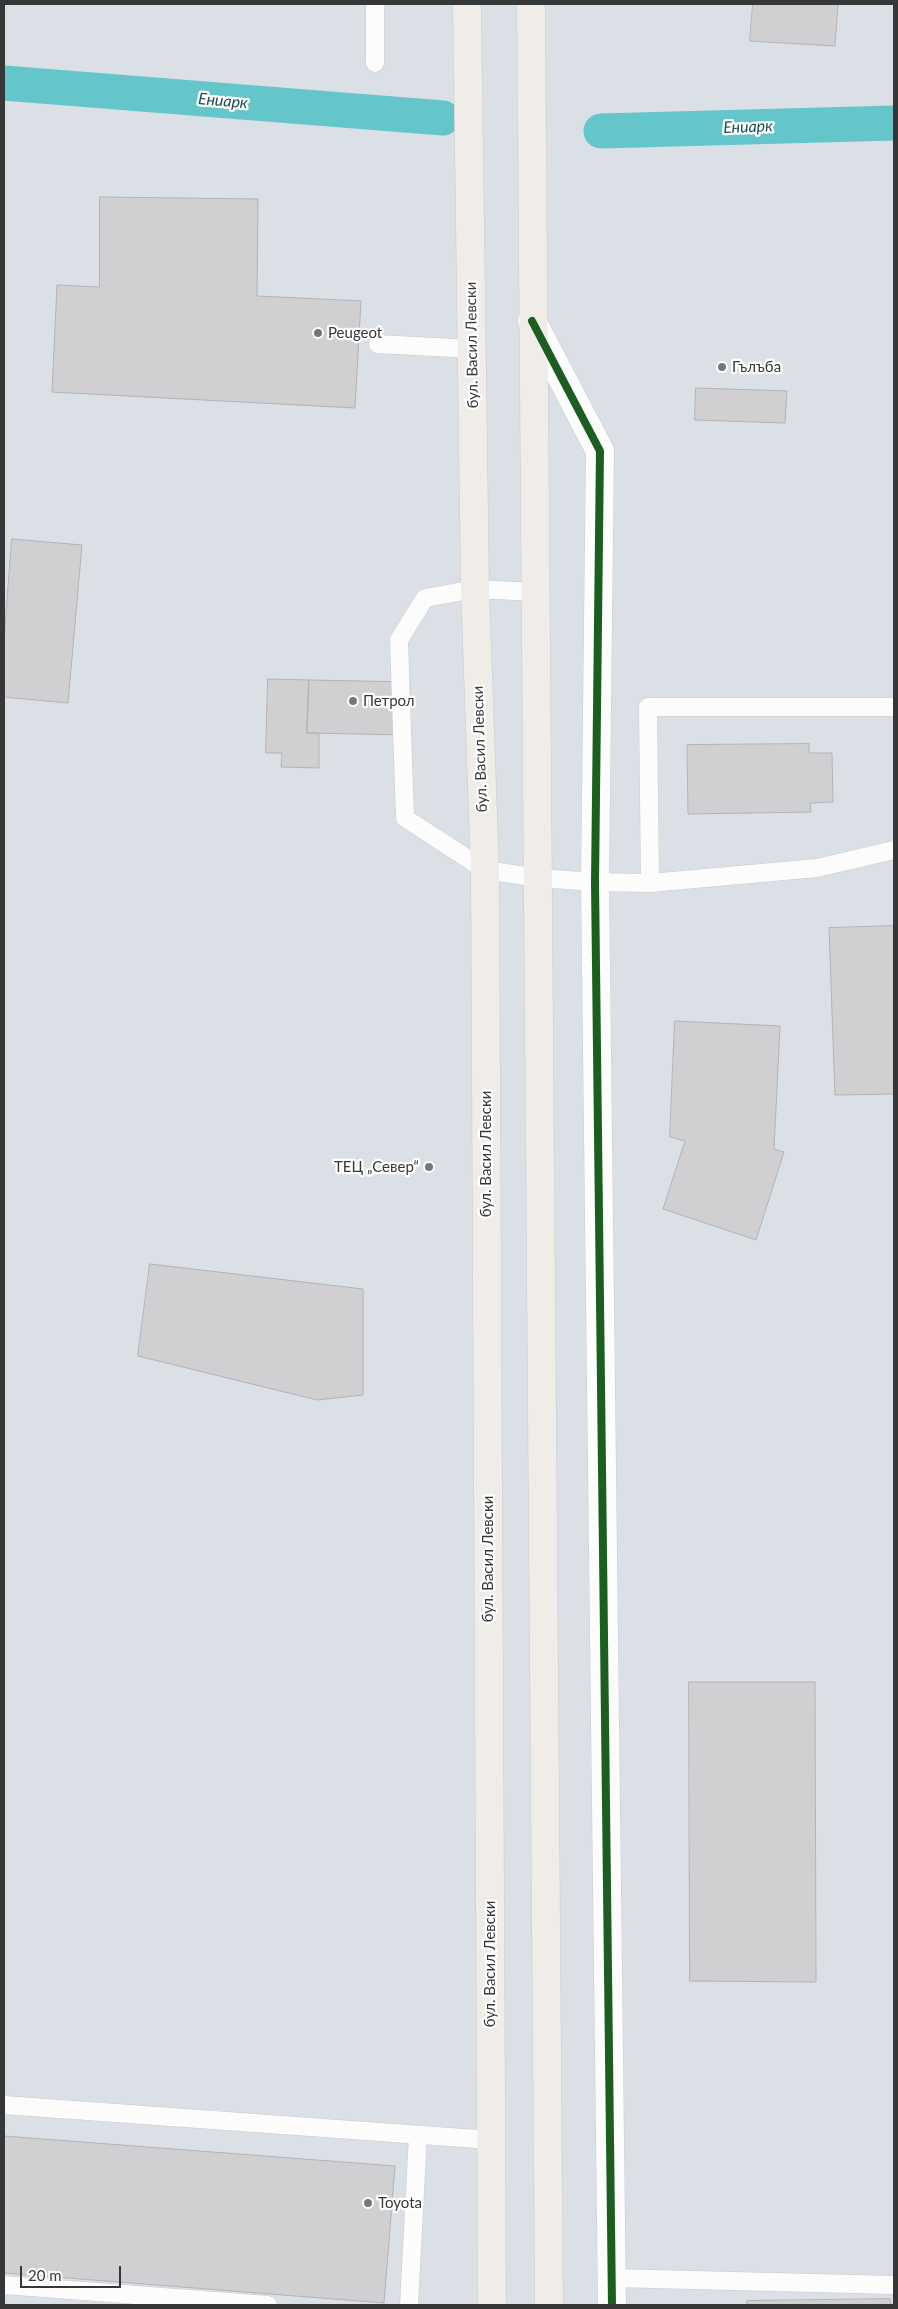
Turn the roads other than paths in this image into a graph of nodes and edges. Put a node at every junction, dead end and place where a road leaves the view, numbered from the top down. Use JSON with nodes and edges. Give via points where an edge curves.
{"nodes":[{"id":1,"x":375,"y":4,"type":"edge"},
{"id":2,"x":467,"y":4,"type":"edge"},
{"id":3,"x":531,"y":4,"type":"edge"},
{"id":4,"x":375,"y":63,"type":"dead end"},
{"id":5,"x":532,"y":321,"type":"junction"},
{"id":6,"x":378,"y":344,"type":"dead end"},
{"id":7,"x":472,"y":349,"type":"junction"},
{"id":8,"x":474,"y":589,"type":"junction"},
{"id":9,"x":535,"y":592,"type":"junction"},
{"id":10,"x":894,"y":708,"type":"edge"},
{"id":11,"x":894,"y":850,"type":"edge"},
{"id":12,"x":484,"y":870,"type":"junction"},
{"id":13,"x":539,"y":878,"type":"junction"},
{"id":14,"x":595,"y":882,"type":"junction"},
{"id":15,"x":650,"y":883,"type":"junction"},
{"id":16,"x":4,"y":2105,"type":"edge"},
{"id":17,"x":418,"y":2135,"type":"junction"},
{"id":18,"x":491,"y":2140,"type":"junction"},
{"id":19,"x":612,"y":2278,"type":"junction"},
{"id":20,"x":4,"y":2285,"type":"edge"},
{"id":21,"x":894,"y":2285,"type":"edge"},
{"id":22,"x":268,"y":2305,"type":"edge"},
{"id":23,"x":409,"y":2305,"type":"edge"},
{"id":24,"x":492,"y":2305,"type":"edge"},
{"id":25,"x":549,"y":2305,"type":"edge"},
{"id":26,"x":612,"y":2305,"type":"edge"}],
"edges":[{"from":1,"to":4,"type":"lane"},
{"from":2,"to":7,"type":"main road","name":"бул. Васил Левски"},
{"from":3,"to":5,"type":"main road"},
{"from":5,"to":9,"type":"main road"},
{"from":5,"to":14,"type":"street","via":[[600,451]]},
{"from":6,"to":7,"type":"lane"},
{"from":7,"to":8,"type":"main road","name":"бул. Васил Левски"},
{"from":8,"to":9,"type":"lane"},
{"from":8,"to":12,"type":"main road","name":"бул. Васил Левски"},
{"from":8,"to":12,"type":"lane","via":[[425,598],[399,640],[404,798],[405,818]]},
{"from":9,"to":13,"type":"main road"},
{"from":10,"to":15,"type":"lane","via":[[648,707]]},
{"from":11,"to":15,"type":"lane","via":[[817,868]]},
{"from":12,"to":13,"type":"lane"},
{"from":12,"to":18,"type":"main road","name":"бул. Васил Левски"},
{"from":13,"to":14,"type":"lane"},
{"from":13,"to":25,"type":"main road"},
{"from":14,"to":15,"type":"lane"},
{"from":14,"to":19,"type":"street"},
{"from":16,"to":17,"type":"lane"},
{"from":17,"to":18,"type":"lane"},
{"from":17,"to":23,"type":"lane"},
{"from":18,"to":24,"type":"main road","name":"бул. Васил Левски"},
{"from":19,"to":21,"type":"lane"},
{"from":19,"to":26,"type":"street"},
{"from":20,"to":22,"type":"lane"}]}
